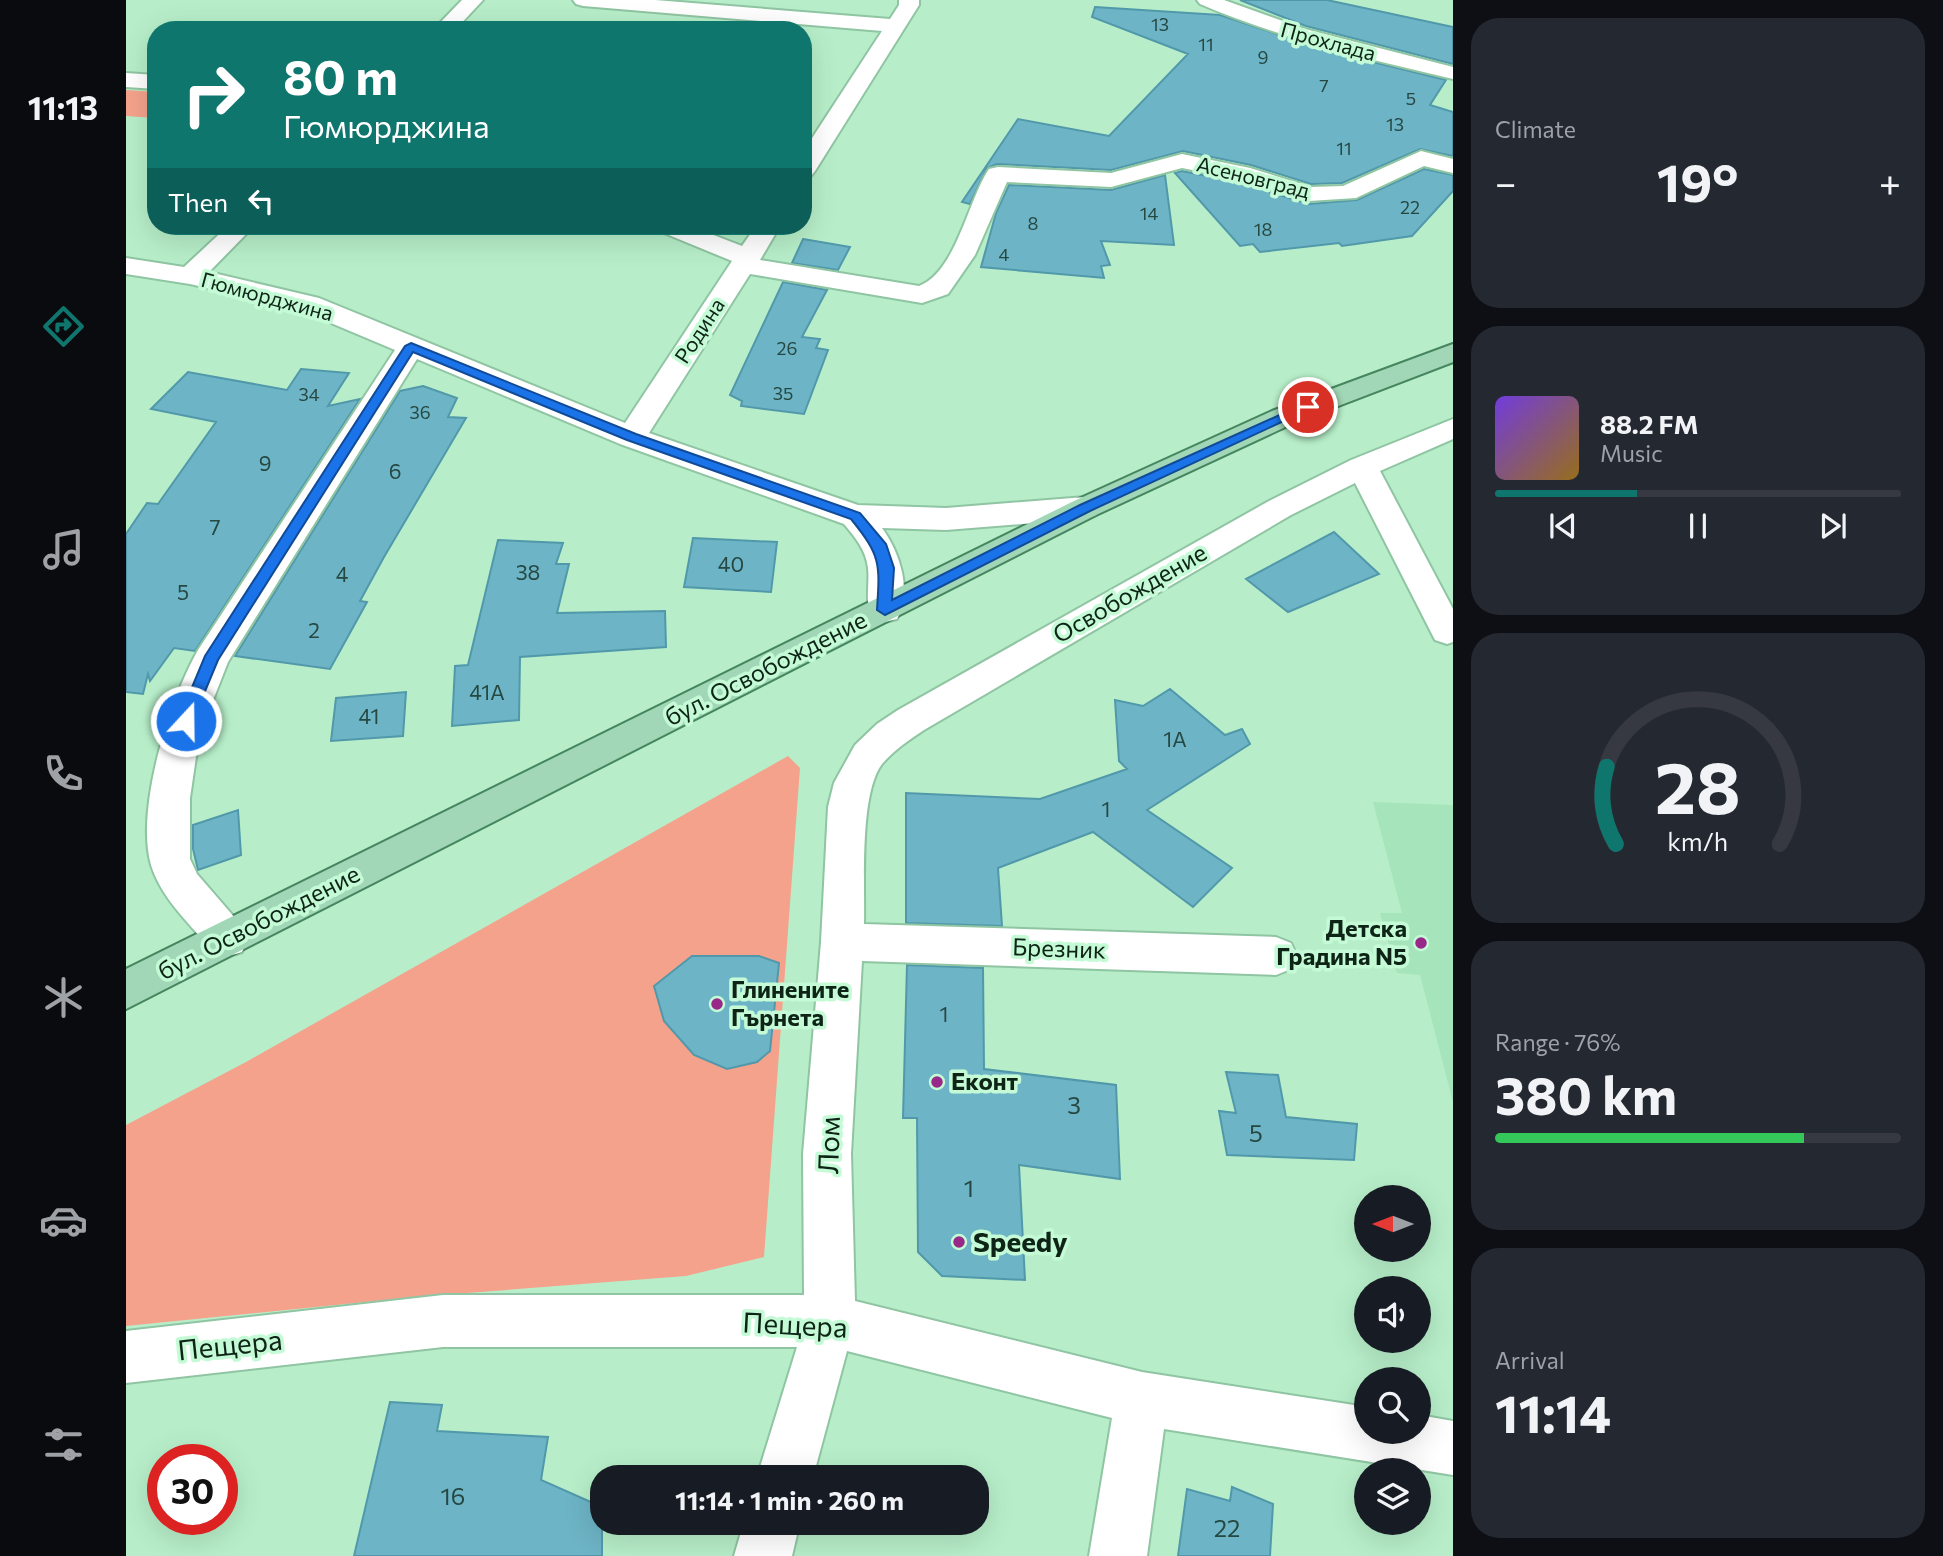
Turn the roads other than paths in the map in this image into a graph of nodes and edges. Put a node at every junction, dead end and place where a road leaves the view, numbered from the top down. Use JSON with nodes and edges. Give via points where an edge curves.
{"nodes":[{"id":1,"x":473,"y":0,"type":"edge"},
{"id":2,"x":583,"y":0,"type":"edge"},
{"id":3,"x":909,"y":0,"type":"edge"},
{"id":4,"x":1207,"y":0,"type":"edge"},
{"id":5,"x":452,"y":21,"type":"edge"},
{"id":6,"x":895,"y":26,"type":"junction"},
{"id":7,"x":1453,"y":73,"type":"edge"},
{"id":8,"x":126,"y":80,"type":"edge"},
{"id":9,"x":147,"y":81,"type":"edge"},
{"id":10,"x":812,"y":156,"type":"edge"},
{"id":11,"x":1453,"y":166,"type":"edge"},
{"id":12,"x":233,"y":235,"type":"edge"},
{"id":13,"x":688,"y":235,"type":"edge"},
{"id":14,"x":762,"y":235,"type":"edge"},
{"id":15,"x":745,"y":261,"type":"junction"},
{"id":16,"x":128,"y":269,"type":"edge"},
{"id":17,"x":190,"y":276,"type":"junction"},
{"id":18,"x":411,"y":346,"type":"junction"},
{"id":19,"x":1453,"y":352,"type":"edge"},
{"id":20,"x":1453,"y":428,"type":"edge"},
{"id":21,"x":631,"y":437,"type":"junction"},
{"id":22,"x":1362,"y":467,"type":"junction"},
{"id":23,"x":1085,"y":508,"type":"junction"},
{"id":24,"x":855,"y":516,"type":"junction"},
{"id":25,"x":885,"y":610,"type":"junction"},
{"id":26,"x":1447,"y":631,"type":"dead end"},
{"id":27,"x":848,"y":807,"type":"joint"},
{"id":28,"x":228,"y":939,"type":"junction"},
{"id":29,"x":842,"y":942,"type":"junction"},
{"id":30,"x":1276,"y":956,"type":"dead end"},
{"id":31,"x":126,"y":990,"type":"edge"},
{"id":32,"x":830,"y":1321,"type":"junction"},
{"id":33,"x":126,"y":1357,"type":"edge"},
{"id":34,"x":1142,"y":1399,"type":"junction"},
{"id":35,"x":1453,"y":1448,"type":"edge"},
{"id":36,"x":788,"y":1465,"type":"edge"},
{"id":37,"x":769,"y":1535,"type":"edge"},
{"id":38,"x":763,"y":1556,"type":"edge"},
{"id":39,"x":1118,"y":1556,"type":"edge"}],
"edges":[{"from":1,"to":5,"type":"street"},
{"from":2,"to":6,"type":"street"},
{"from":3,"to":6,"type":"street"},
{"from":4,"to":7,"type":"street","name":"Прохлада","via":[[1314,41]]},
{"from":6,"to":10,"type":"street"},
{"from":8,"to":9,"type":"street"},
{"from":11,"to":15,"type":"street","name":"Асеновград","via":[[1421,158],[1347,193],[1322,194],[1182,161],[1111,180],[998,174],[962,255],[939,288],[922,295]]},
{"from":12,"to":17,"type":"street"},
{"from":13,"to":15,"type":"street"},
{"from":14,"to":15,"type":"street","name":"Родина"},
{"from":15,"to":21,"type":"street","name":"Родина"},
{"from":16,"to":17,"type":"street","name":"Гюмюрджина"},
{"from":17,"to":18,"type":"street","name":"Гюмюрджина","via":[[309,304]]},
{"from":18,"to":21,"type":"street","name":"Гюмюрджина"},
{"from":18,"to":28,"type":"street","via":[[206,670],[179,741],[168,839],[174,873]]},
{"from":19,"to":23,"type":"main road","name":"бул. Освобождение","via":[[1283,417]]},
{"from":20,"to":22,"type":"street","name":"Освобождение"},
{"from":21,"to":24,"type":"street","name":"Гюмюрджина"},
{"from":22,"to":26,"type":"street"},
{"from":22,"to":27,"type":"street","name":"Освобождение","via":[[1280,508],[911,720],[868,755],[853,783]]},
{"from":23,"to":24,"type":"street","via":[[946,519]]},
{"from":23,"to":25,"type":"main road","name":"бул. Освобождение"},
{"from":24,"to":25,"type":"street","name":"Гюмюрджина","via":[[879,544],[887,568]]},
{"from":25,"to":28,"type":"main road","name":"бул. Освобождение"},
{"from":27,"to":29,"type":"street","name":"Лом"},
{"from":28,"to":31,"type":"main road","name":"бул. Освобождение"},
{"from":29,"to":30,"type":"street","name":"Брезник"},
{"from":29,"to":32,"type":"street","name":"Лом","via":[[827,1154]]},
{"from":32,"to":33,"type":"street","name":"Пещера","via":[[443,1321]]},
{"from":32,"to":34,"type":"street","name":"Пещера"},
{"from":32,"to":36,"type":"street","name":"Лом"},
{"from":34,"to":35,"type":"street","name":"Пещера"},
{"from":34,"to":39,"type":"street"},
{"from":37,"to":38,"type":"street"}]}
